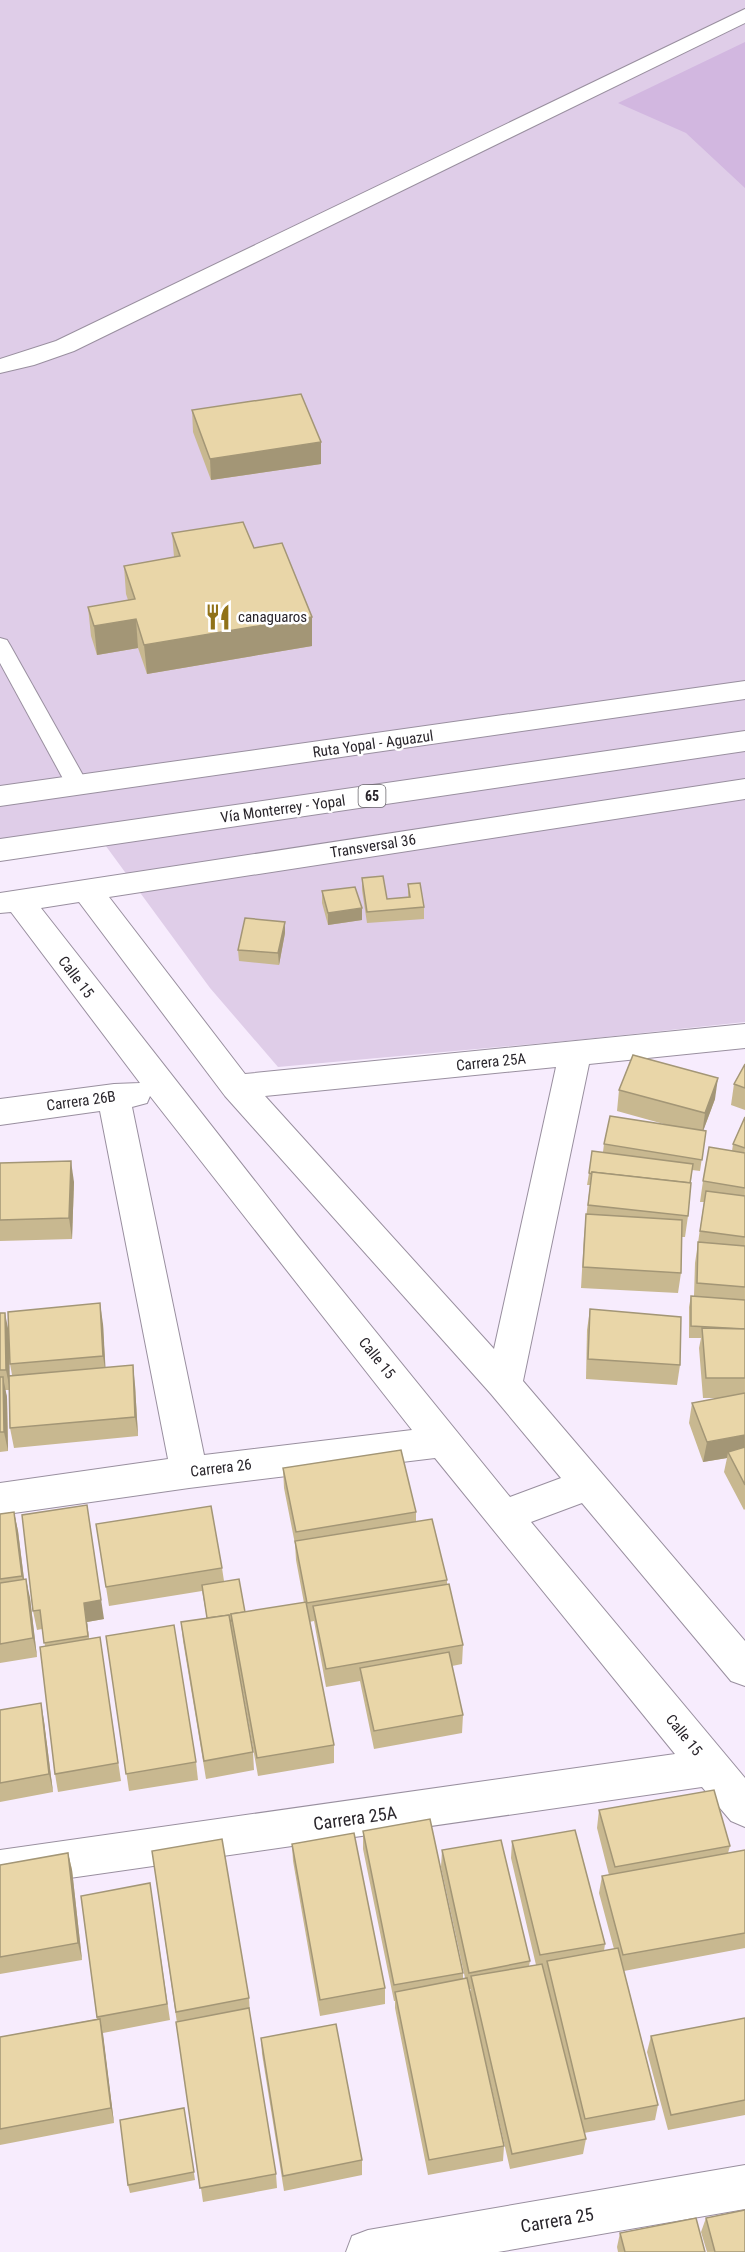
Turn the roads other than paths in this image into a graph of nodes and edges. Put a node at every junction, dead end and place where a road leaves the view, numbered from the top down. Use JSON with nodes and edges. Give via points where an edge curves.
{"nodes":[{"id":1,"x":745,"y":15,"type":"edge"},
{"id":2,"x":0,"y":366,"type":"edge"},
{"id":3,"x":0,"y":645,"type":"edge"},
{"id":4,"x":745,"y":690,"type":"edge"},
{"id":5,"x":745,"y":741,"type":"edge"},
{"id":6,"x":78,"y":786,"type":"junction"},
{"id":7,"x":745,"y":789,"type":"edge"},
{"id":8,"x":0,"y":796,"type":"edge"},
{"id":9,"x":0,"y":850,"type":"edge"},
{"id":10,"x":87,"y":891,"type":"junction"},
{"id":11,"x":9,"y":902,"type":"edge"},
{"id":12,"x":745,"y":1036,"type":"edge"},
{"id":13,"x":574,"y":1053,"type":"junction"},
{"id":14,"x":237,"y":1087,"type":"junction"},
{"id":15,"x":161,"y":1090,"type":"junction"},
{"id":16,"x":114,"y":1096,"type":"junction"},
{"id":17,"x":0,"y":1112,"type":"edge"},
{"id":18,"x":504,"y":1384,"type":"junction"},
{"id":19,"x":444,"y":1442,"type":"junction"},
{"id":20,"x":189,"y":1472,"type":"junction"},
{"id":21,"x":588,"y":1484,"type":"junction"},
{"id":22,"x":0,"y":1499,"type":"edge"},
{"id":23,"x":504,"y":1516,"type":"junction"},
{"id":24,"x":745,"y":1669,"type":"edge"},
{"id":25,"x":711,"y":1767,"type":"junction"},
{"id":26,"x":745,"y":1808,"type":"edge"},
{"id":27,"x":0,"y":1869,"type":"edge"},
{"id":28,"x":745,"y":2187,"type":"edge"},
{"id":29,"x":368,"y":2252,"type":"edge"}],
"edges":[{"from":1,"to":2,"type":"main road","via":[[65,346]]},
{"from":3,"to":6,"type":"lane"},
{"from":4,"to":6,"type":"lane","name":"Ruta Yopal - Aguazul"},
{"from":5,"to":9,"type":"main road","name":"Vía Monterrey - Yopal","number":"65"},
{"from":6,"to":8,"type":"lane","name":"Ruta Yopal - Aguazul"},
{"from":7,"to":10,"type":"main road","name":"Transversal 36"},
{"from":10,"to":11,"type":"main road","name":"Transversal 36"},
{"from":10,"to":14,"type":"main road"},
{"from":11,"to":15,"type":"main road","name":"Calle 15"},
{"from":12,"to":13,"type":"main road","name":"Carrera 25A"},
{"from":13,"to":14,"type":"main road","name":"Carrera 25A"},
{"from":13,"to":18,"type":"main road"},
{"from":14,"to":18,"type":"main road"},
{"from":15,"to":16,"type":"main road","name":"Carrera 26B"},
{"from":15,"to":19,"type":"main road","name":"Calle 15"},
{"from":16,"to":17,"type":"main road","name":"Carrera 26B"},
{"from":16,"to":20,"type":"main road"},
{"from":18,"to":21,"type":"main road"},
{"from":19,"to":20,"type":"main road","name":"Carrera 26"},
{"from":19,"to":23,"type":"main road","name":"Calle 15"},
{"from":20,"to":22,"type":"main road","name":"Carrera 26"},
{"from":21,"to":23,"type":"main road"},
{"from":21,"to":24,"type":"main road"},
{"from":23,"to":25,"type":"main road","name":"Calle 15"},
{"from":25,"to":26,"type":"main road","name":"Calle 15"},
{"from":25,"to":27,"type":"main road","name":"Carrera 25A"},
{"from":28,"to":29,"type":"main road","name":"Carrera 25"}]}
